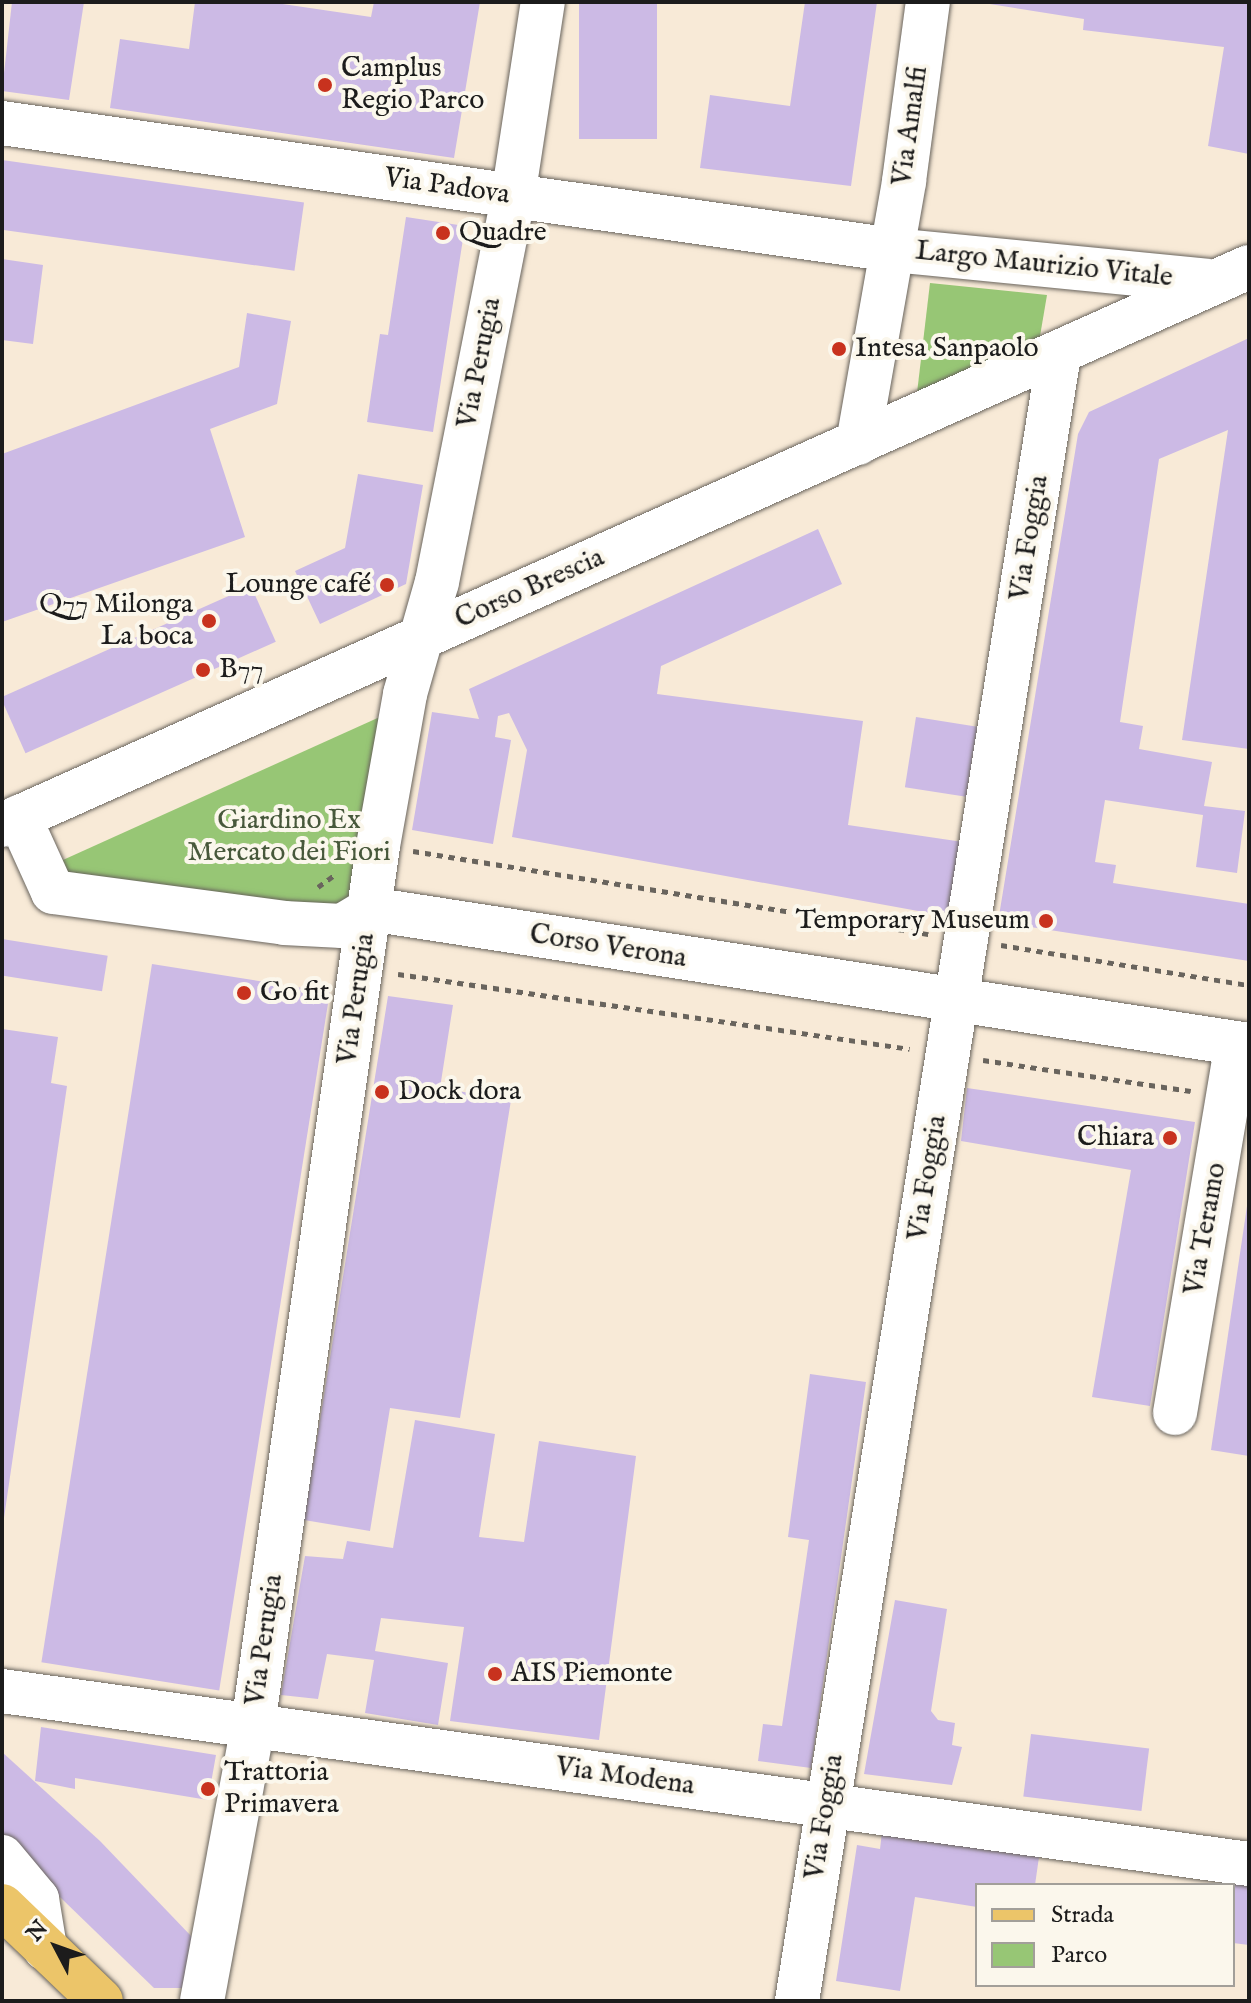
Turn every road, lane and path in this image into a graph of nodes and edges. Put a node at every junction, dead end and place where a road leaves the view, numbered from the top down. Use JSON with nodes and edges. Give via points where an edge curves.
{"nodes":[{"id":1,"x":543,"y":2,"type":"edge"},
{"id":2,"x":928,"y":2,"type":"edge"},
{"id":3,"x":2,"y":123,"type":"edge"},
{"id":4,"x":513,"y":197,"type":"junction"},
{"id":5,"x":893,"y":250,"type":"junction"},
{"id":6,"x":1239,"y":279,"type":"edge"},
{"id":7,"x":1059,"y":354,"type":"junction"},
{"id":8,"x":858,"y":443,"type":"junction"},
{"id":9,"x":421,"y":639,"type":"junction"},
{"id":10,"x":11,"y":821,"type":"edge"},
{"id":11,"x":378,"y":846,"type":"junction"},
{"id":12,"x":370,"y":909,"type":"junction"},
{"id":13,"x":966,"y":940,"type":"junction"},
{"id":14,"x":361,"y":969,"type":"junction"},
{"id":15,"x":1249,"y":985,"type":"edge"},
{"id":16,"x":956,"y":1002,"type":"junction"},
{"id":17,"x":1243,"y":1045,"type":"edge"},
{"id":18,"x":948,"y":1055,"type":"junction"},
{"id":19,"x":1228,"y":1097,"type":"junction"},
{"id":20,"x":1175,"y":1413,"type":"dead end"},
{"id":21,"x":2,"y":1691,"type":"edge"},
{"id":22,"x":253,"y":1725,"type":"junction"},
{"id":23,"x":827,"y":1806,"type":"junction"},
{"id":24,"x":2,"y":1857,"type":"edge"},
{"id":25,"x":1249,"y":1864,"type":"edge"},
{"id":26,"x":2,"y":1906,"type":"edge"},
{"id":27,"x":45,"y":1948,"type":"junction"},
{"id":28,"x":101,"y":2001,"type":"edge"},
{"id":29,"x":202,"y":2001,"type":"edge"},
{"id":30,"x":797,"y":2001,"type":"edge"}],
"edges":[{"from":1,"to":4,"type":"street","name":"Via Perugia"},
{"from":2,"to":5,"type":"street","name":"Via Amalfi"},
{"from":3,"to":4,"type":"street","name":"Via Padova"},
{"from":4,"to":5,"type":"street","name":"Via Padova"},
{"from":4,"to":9,"type":"street","name":"Via Perugia","via":[[441,563]]},
{"from":5,"to":6,"type":"street","name":"Largo Maurizio Vitale"},
{"from":5,"to":8,"type":"street","name":"Largo Maurizio Vitale"},
{"from":6,"to":7,"type":"street","name":"Largo Maurizio Vitale","via":[[1158,304]]},
{"from":7,"to":8,"type":"street","name":"Corso Brescia"},
{"from":7,"to":13,"type":"street","name":"Via Foggia"},
{"from":8,"to":9,"type":"street","name":"Corso Brescia"},
{"from":9,"to":10,"type":"street","name":"Corso Brescia"},
{"from":9,"to":11,"type":"street","name":"Via Perugia","via":[[405,694]]},
{"from":10,"to":12,"type":"street","via":[[53,892],[284,923],[342,926]]},
{"from":11,"to":12,"type":"street","name":"Via Perugia"},
{"from":11,"to":13,"type":"path"},
{"from":12,"to":14,"type":"street","name":"Via Perugia"},
{"from":12,"to":16,"type":"street","name":"Corso Verona"},
{"from":13,"to":15,"type":"path"},
{"from":13,"to":16,"type":"street","name":"Via Foggia"},
{"from":14,"to":18,"type":"path"},
{"from":14,"to":22,"type":"street","name":"Via Perugia"},
{"from":16,"to":17,"type":"street","name":"Corso Verona"},
{"from":16,"to":18,"type":"street","name":"Via Foggia"},
{"from":17,"to":19,"type":"street","name":"Via Teramo"},
{"from":18,"to":19,"type":"path"},
{"from":18,"to":23,"type":"street","name":"Via Foggia"},
{"from":19,"to":20,"type":"street","name":"Via Teramo"},
{"from":21,"to":22,"type":"street","name":"Via Modena"},
{"from":22,"to":23,"type":"street","name":"Via Modena"},
{"from":22,"to":29,"type":"street","name":"Via Perugia"},
{"from":23,"to":25,"type":"street","name":"Via Modena"},
{"from":23,"to":30,"type":"street","name":"Via Foggia"},
{"from":24,"to":27,"type":"street","via":[[37,1899]]},
{"from":26,"to":27,"type":"main road"},
{"from":27,"to":28,"type":"main road"}]}
